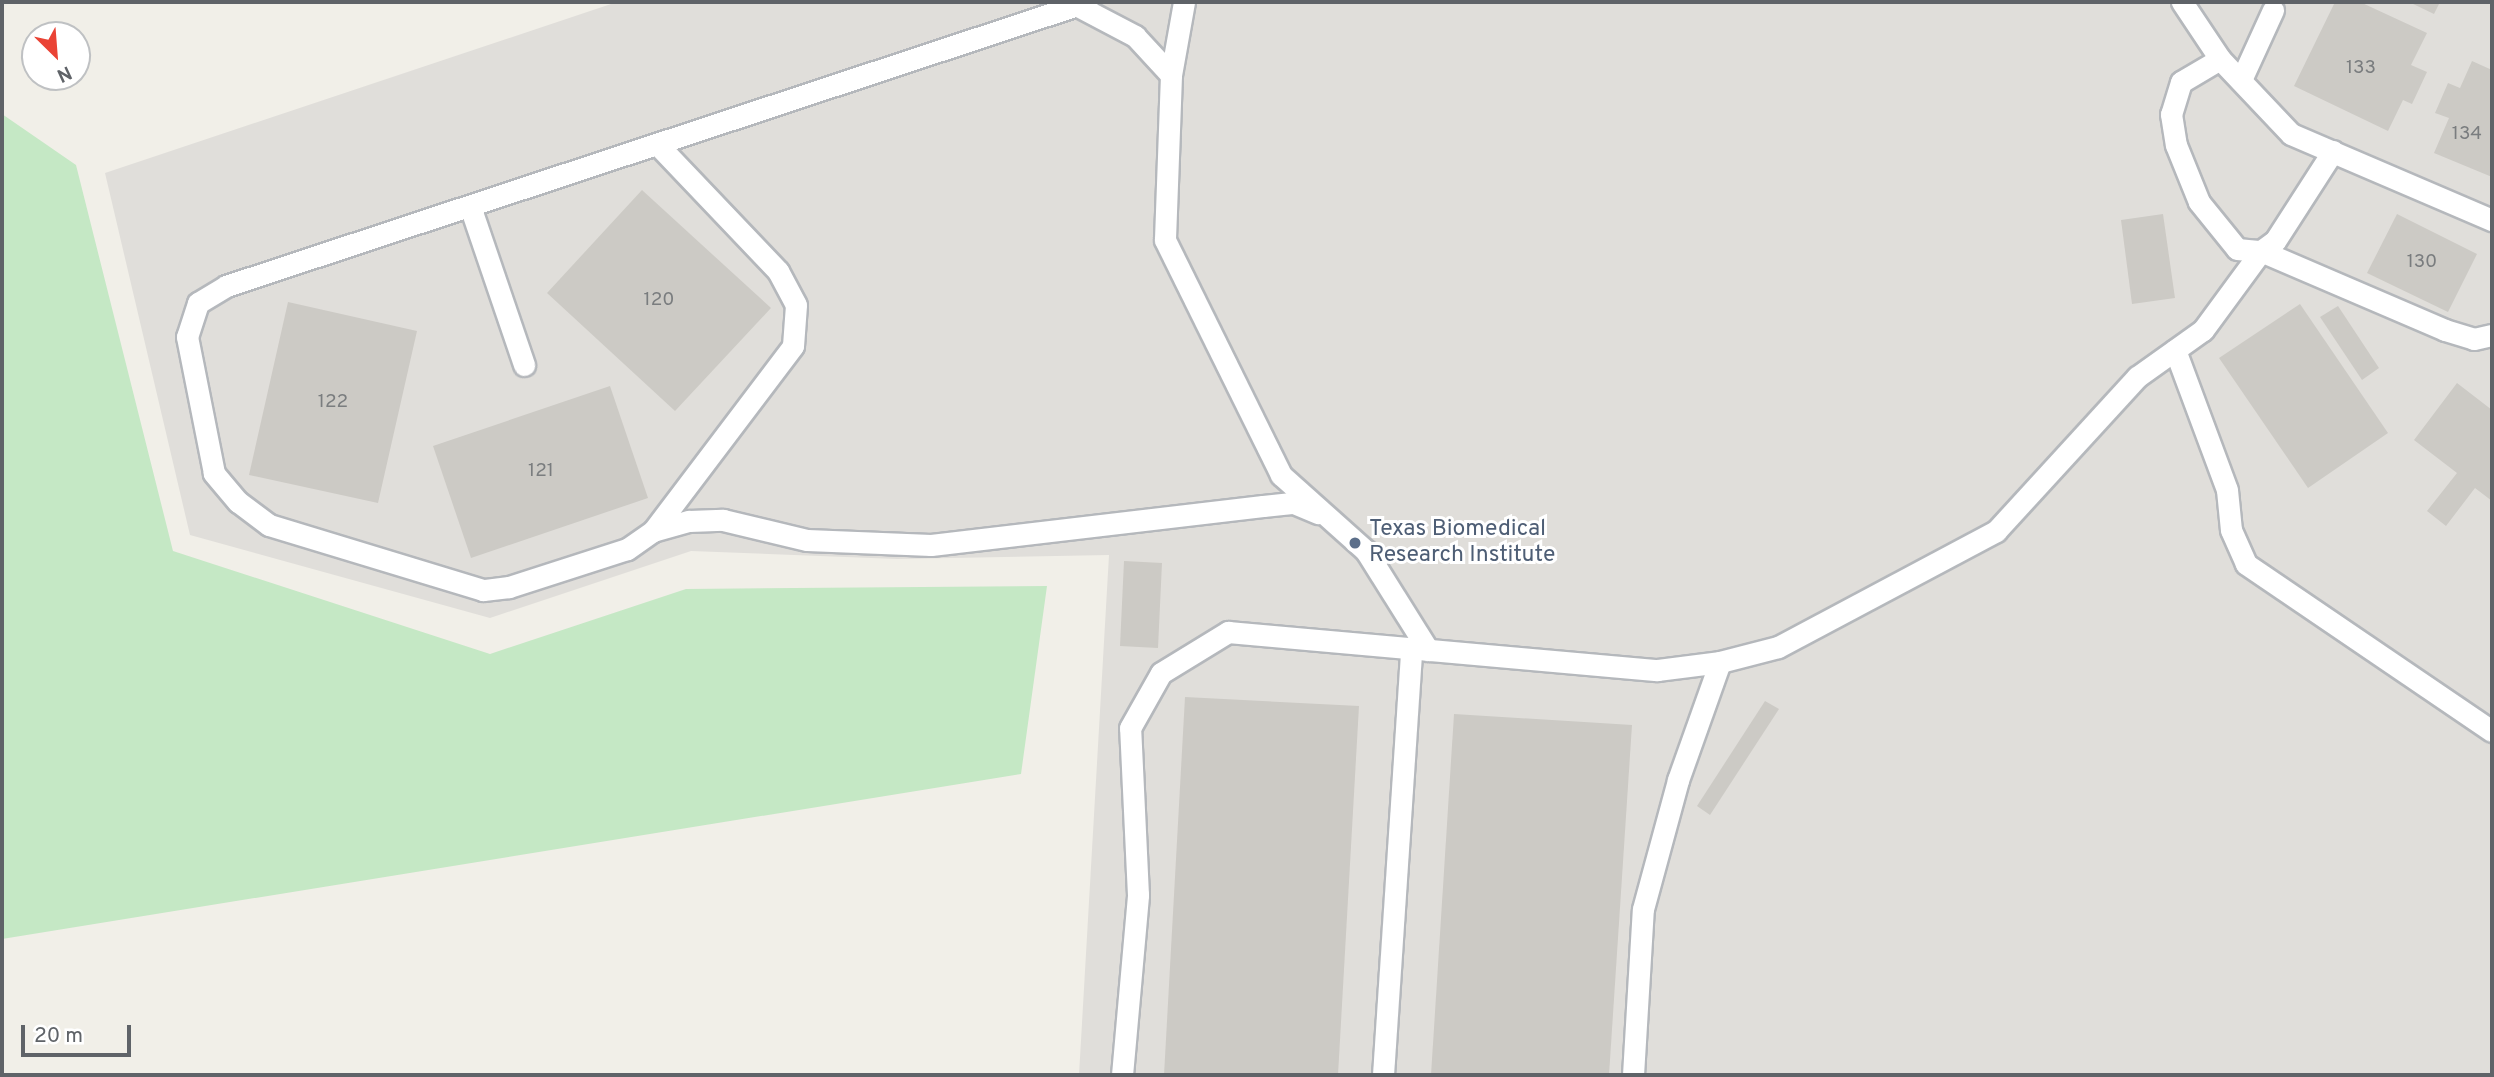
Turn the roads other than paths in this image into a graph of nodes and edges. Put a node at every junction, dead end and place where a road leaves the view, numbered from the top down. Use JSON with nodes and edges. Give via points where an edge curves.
{"nodes":[{"id":1,"x":1184,"y":2,"type":"edge"},
{"id":2,"x":2182,"y":2,"type":"edge"},
{"id":3,"x":1081,"y":3,"type":"edge"},
{"id":4,"x":2273,"y":10,"type":"dead end"},
{"id":5,"x":2220,"y":59,"type":"junction"},
{"id":6,"x":1171,"y":75,"type":"junction"},
{"id":7,"x":2241,"y":80,"type":"junction"},
{"id":8,"x":658,"y":145,"type":"junction"},
{"id":9,"x":2333,"y":151,"type":"junction"},
{"id":10,"x":470,"y":206,"type":"junction"},
{"id":11,"x":2492,"y":220,"type":"edge"},
{"id":12,"x":2261,"y":250,"type":"junction"},
{"id":13,"x":2492,"y":335,"type":"edge"},
{"id":14,"x":2175,"y":350,"type":"junction"},
{"id":15,"x":524,"y":365,"type":"dead end"},
{"id":16,"x":1330,"y":518,"type":"junction"},
{"id":17,"x":653,"y":531,"type":"junction"},
{"id":18,"x":1419,"y":649,"type":"junction"},
{"id":19,"x":1720,"y":662,"type":"junction"},
{"id":20,"x":2492,"y":731,"type":"edge"},
{"id":21,"x":1122,"y":1075,"type":"edge"},
{"id":22,"x":1383,"y":1075,"type":"edge"},
{"id":23,"x":1633,"y":1075,"type":"edge"}],
"edges":[{"from":1,"to":6,"type":"lane"},
{"from":2,"to":5,"type":"lane"},
{"from":3,"to":6,"type":"lane","via":[[1135,36]]},
{"from":3,"to":8,"type":"lane"},
{"from":4,"to":7,"type":"lane"},
{"from":5,"to":7,"type":"lane"},
{"from":5,"to":12,"type":"lane","via":[[2181,82],[2171,114],[2176,145],[2199,202],[2237,249]]},
{"from":6,"to":16,"type":"lane","via":[[1165,240],[1281,475]]},
{"from":7,"to":9,"type":"lane","via":[[2291,134]]},
{"from":8,"to":10,"type":"lane"},
{"from":8,"to":17,"type":"lane","via":[[778,271],[796,304],[793,346]]},
{"from":9,"to":11,"type":"lane"},
{"from":9,"to":12,"type":"lane","via":[[2274,242]]},
{"from":10,"to":15,"type":"lane"},
{"from":10,"to":17,"type":"lane","via":[[226,286],[198,303],[187,337],[214,473],[237,502],[269,525],[483,590],[509,587],[627,549]]},
{"from":12,"to":13,"type":"lane","via":[[2445,330],[2474,339]]},
{"from":12,"to":14,"type":"lane","via":[[2203,330]]},
{"from":14,"to":19,"type":"lane","via":[[2137,377],[1996,531],[1778,647]]},
{"from":14,"to":20,"type":"lane","via":[[2227,490],[2231,530],[2246,564]]},
{"from":16,"to":17,"type":"lane","via":[[1294,503],[931,545],[807,540],[723,520],[689,521]]},
{"from":16,"to":18,"type":"lane","via":[[1366,551]]},
{"from":18,"to":19,"type":"lane","via":[[1657,670]]},
{"from":18,"to":21,"type":"lane","via":[[1228,632],[1161,673],[1130,728],[1138,895]]},
{"from":18,"to":22,"type":"lane"},
{"from":19,"to":23,"type":"lane","via":[[1678,780],[1643,909]]}]}
